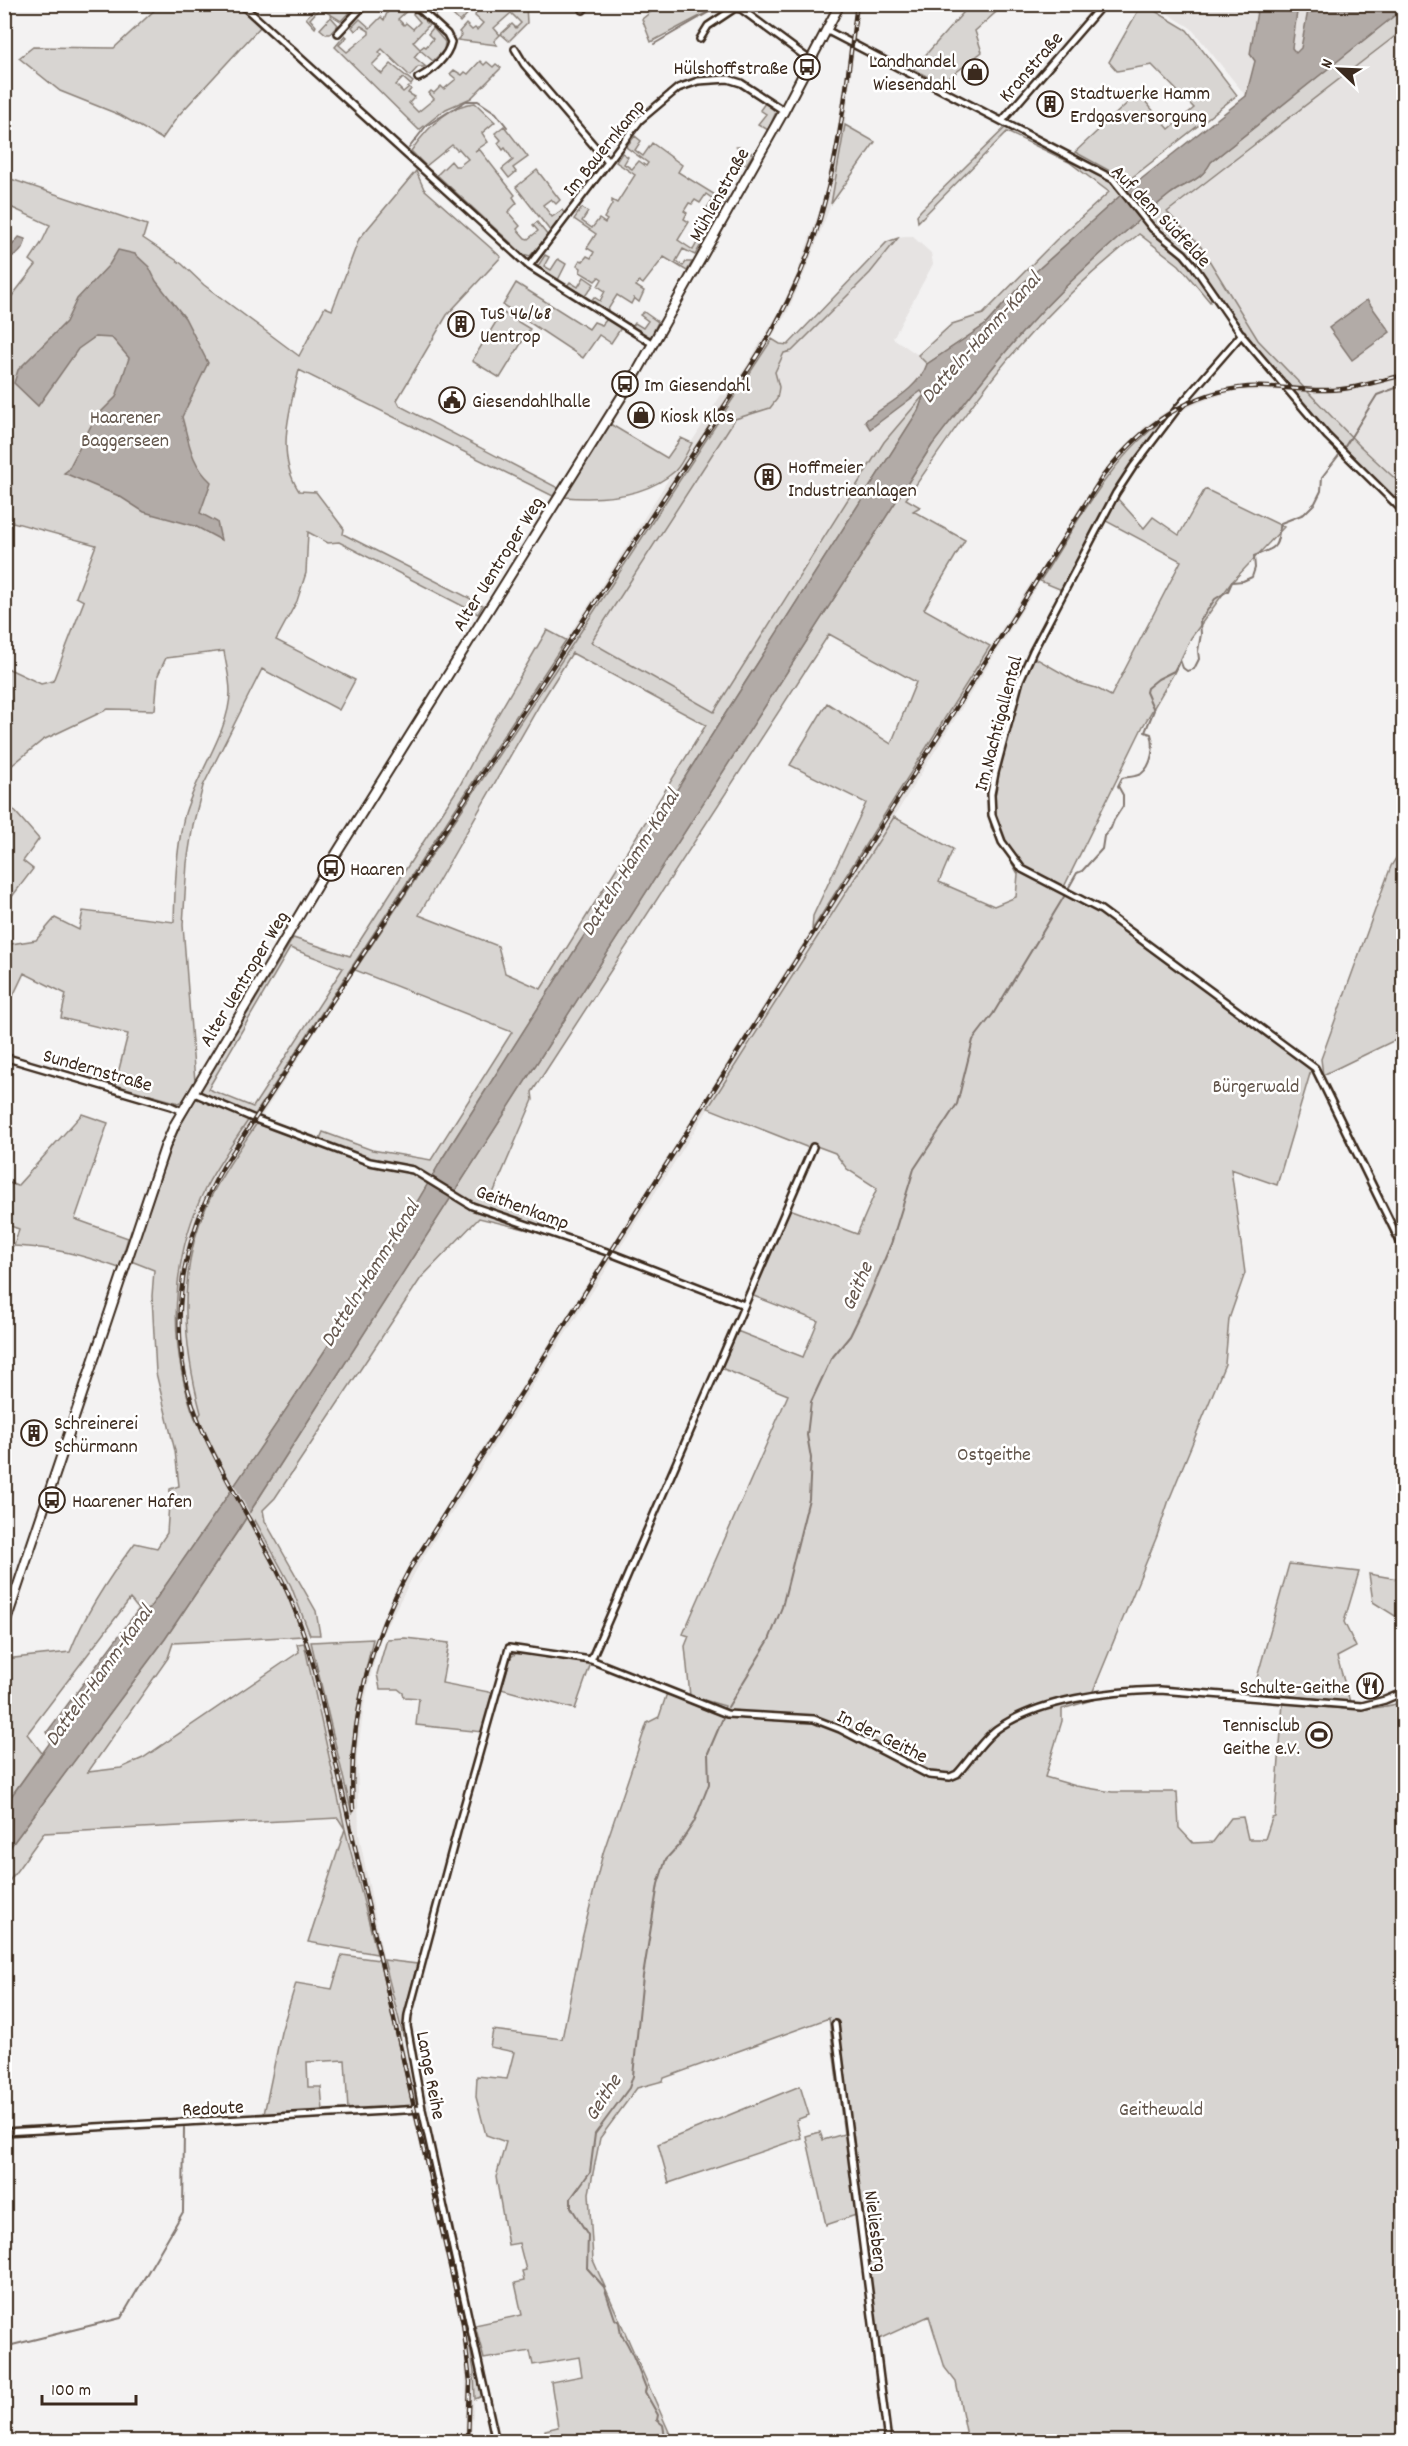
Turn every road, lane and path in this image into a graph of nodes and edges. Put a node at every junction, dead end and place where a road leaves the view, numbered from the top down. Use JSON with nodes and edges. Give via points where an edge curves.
{"nodes":[{"id":1,"x":241,"y":4,"type":"edge"},
{"id":2,"x":365,"y":4,"type":"edge"},
{"id":3,"x":414,"y":4,"type":"edge"},
{"id":4,"x":588,"y":4,"type":"edge"},
{"id":5,"x":840,"y":4,"type":"edge"},
{"id":6,"x":1103,"y":4,"type":"edge"},
{"id":7,"x":583,"y":10,"type":"dead end"},
{"id":8,"x":826,"y":30,"type":"junction"},
{"id":9,"x":338,"y":33,"type":"dead end"},
{"id":10,"x":700,"y":39,"type":"dead end"},
{"id":11,"x":515,"y":49,"type":"dead end"},
{"id":12,"x":810,"y":60,"type":"junction"},
{"id":13,"x":418,"y":78,"type":"dead end"},
{"id":14,"x":784,"y":111,"type":"junction"},
{"id":15,"x":1002,"y":121,"type":"junction"},
{"id":16,"x":608,"y":162,"type":"junction"},
{"id":17,"x":529,"y":266,"type":"junction"},
{"id":18,"x":1242,"y":334,"type":"junction"},
{"id":19,"x":653,"y":344,"type":"junction"},
{"id":20,"x":621,"y":397,"type":"joint"},
{"id":21,"x":1404,"y":512,"type":"edge"},
{"id":22,"x":4,"y":1057,"type":"edge"},
{"id":23,"x":194,"y":1093,"type":"junction"},
{"id":24,"x":182,"y":1111,"type":"junction"},
{"id":25,"x":813,"y":1147,"type":"dead end"},
{"id":26,"x":1404,"y":1250,"type":"edge"},
{"id":27,"x":744,"y":1305,"type":"junction"},
{"id":28,"x":4,"y":1627,"type":"edge"},
{"id":29,"x":510,"y":1648,"type":"joint"},
{"id":30,"x":591,"y":1660,"type":"junction"},
{"id":31,"x":1404,"y":1692,"type":"edge"},
{"id":32,"x":835,"y":2024,"type":"dead end"},
{"id":33,"x":422,"y":2109,"type":"junction"},
{"id":34,"x":4,"y":2132,"type":"edge"},
{"id":35,"x":496,"y":2442,"type":"edge"},
{"id":36,"x":888,"y":2442,"type":"edge"}],
"edges":[{"from":1,"to":17,"type":"street"},
{"from":2,"to":9,"type":"street"},
{"from":3,"to":13,"type":"street","via":[[451,42],[449,50],[427,74]]},
{"from":4,"to":7,"type":"street"},
{"from":5,"to":8,"type":"street","name":"Mühlenstraße"},
{"from":6,"to":15,"type":"street","name":"Kranstraße"},
{"from":8,"to":12,"type":"street","name":"Mühlenstraße"},
{"from":8,"to":15,"type":"street","name":"Auf dem Südfelde"},
{"from":10,"to":12,"type":"street","via":[[708,26],[735,8],[741,9]]},
{"from":11,"to":16,"type":"street"},
{"from":12,"to":14,"type":"street","name":"Mühlenstraße"},
{"from":14,"to":16,"type":"street","name":"Im Bauernkamp","via":[[741,83],[728,79],[691,82],[640,120]]},
{"from":14,"to":19,"type":"street","name":"Mühlenstraße"},
{"from":15,"to":18,"type":"street","name":"Auf dem Südfelde","via":[[1113,178],[1152,228],[1194,266]]},
{"from":16,"to":17,"type":"street","name":"Im Bauernkamp"},
{"from":17,"to":19,"type":"street"},
{"from":18,"to":21,"type":"street","name":"Auf dem Südfelde","via":[[1327,436]]},
{"from":18,"to":26,"type":"street","name":"Im Nachtigallental","via":[[1133,467],[1110,503],[1033,651],[1020,680],[995,773],[992,815],[1002,842],[1022,869],[1101,910],[1315,1068]]},
{"from":19,"to":20,"type":"street","name":"Mühlenstraße"},
{"from":20,"to":23,"type":"street","name":"Alter Uentroper Weg","via":[[328,867]]},
{"from":22,"to":24,"type":"street","name":"Sundernstraße"},
{"from":23,"to":24,"type":"street","name":"Alter Uentroper Weg"},
{"from":23,"to":27,"type":"street","name":"Geithenkamp","via":[[370,1162],[407,1168],[472,1206]]},
{"from":24,"to":28,"type":"street","name":"Alter Uentroper Weg","via":[[165,1147]]},
{"from":25,"to":27,"type":"street"},
{"from":27,"to":30,"type":"street"},
{"from":29,"to":30,"type":"street","name":"In der Geithe"},
{"from":29,"to":33,"type":"street","name":"Lange Reihe","via":[[408,2015]]},
{"from":30,"to":31,"type":"street","name":"In der Geithe","via":[[727,1714],[814,1719],[938,1777],[957,1774],[995,1731],[1013,1719],[1091,1695],[1160,1690],[1362,1706]]},
{"from":32,"to":36,"type":"street","name":"Nieliesberg"},
{"from":33,"to":34,"type":"street","name":"Redoute"},
{"from":33,"to":35,"type":"street","name":"Lange Reihe"}]}
